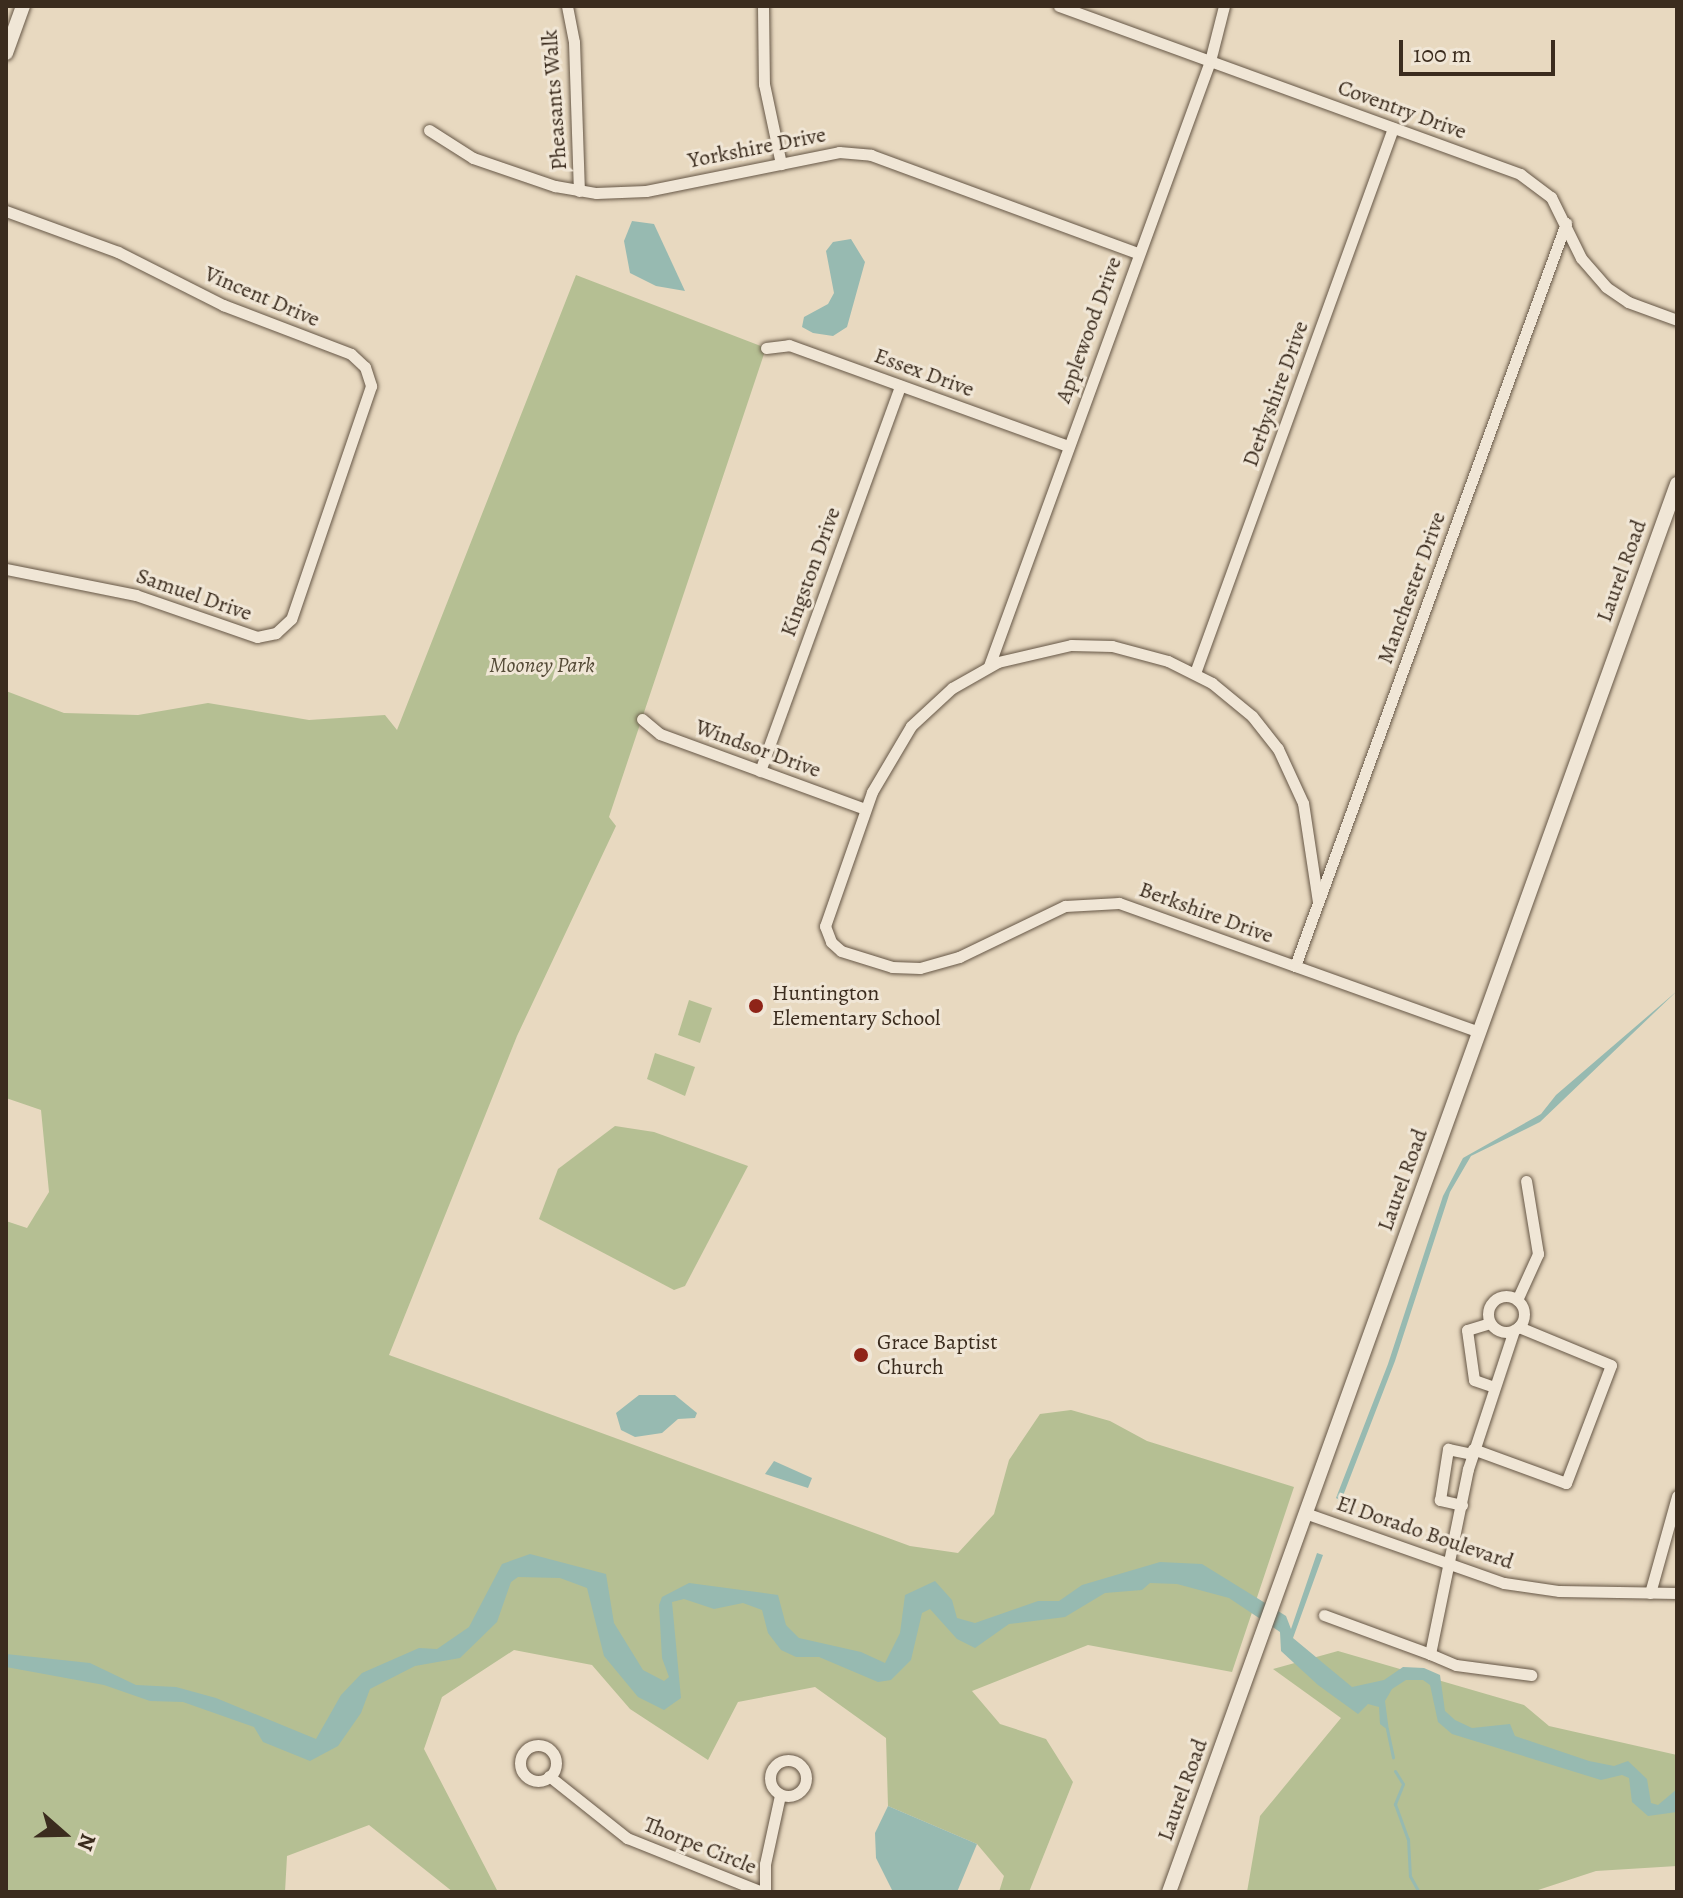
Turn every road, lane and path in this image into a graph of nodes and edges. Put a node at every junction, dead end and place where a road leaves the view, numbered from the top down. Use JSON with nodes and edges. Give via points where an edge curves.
{"nodes":[{"id":1,"x":23,"y":6,"type":"edge"},
{"id":2,"x":567,"y":6,"type":"edge"},
{"id":3,"x":763,"y":6,"type":"edge"},
{"id":4,"x":1059,"y":6,"type":"edge"},
{"id":5,"x":1224,"y":6,"type":"edge"},
{"id":6,"x":6,"y":53,"type":"edge"},
{"id":7,"x":1210,"y":61,"type":"junction"},
{"id":8,"x":1393,"y":128,"type":"junction"},
{"id":9,"x":429,"y":130,"type":"dead end"},
{"id":10,"x":781,"y":164,"type":"junction"},
{"id":11,"x":579,"y":191,"type":"junction"},
{"id":12,"x":6,"y":211,"type":"edge"},
{"id":13,"x":1566,"y":223,"type":"junction"},
{"id":14,"x":1138,"y":253,"type":"junction"},
{"id":15,"x":1677,"y":320,"type":"edge"},
{"id":16,"x":766,"y":348,"type":"dead end"},
{"id":17,"x":900,"y":386,"type":"junction"},
{"id":18,"x":1068,"y":446,"type":"junction"},
{"id":19,"x":1677,"y":484,"type":"edge"},
{"id":20,"x":332,"y":505,"type":"joint"},
{"id":21,"x":6,"y":569,"type":"edge"},
{"id":22,"x":989,"y":666,"type":"junction"},
{"id":23,"x":1195,"y":673,"type":"junction"},
{"id":24,"x":642,"y":719,"type":"dead end"},
{"id":25,"x":760,"y":771,"type":"junction"},
{"id":26,"x":865,"y":809,"type":"junction"},
{"id":27,"x":1318,"y":902,"type":"junction"},
{"id":28,"x":1295,"y":966,"type":"junction"},
{"id":29,"x":1479,"y":1032,"type":"junction"},
{"id":30,"x":1526,"y":1181,"type":"dead end"},
{"id":31,"x":1517,"y":1300,"type":"junction"},
{"id":32,"x":1490,"y":1323,"type":"junction"},
{"id":33,"x":1516,"y":1328,"type":"junction"},
{"id":34,"x":1494,"y":1387,"type":"junction"},
{"id":35,"x":1472,"y":1452,"type":"junction"},
{"id":36,"x":1677,"y":1496,"type":"edge"},
{"id":37,"x":1462,"y":1505,"type":"junction"},
{"id":38,"x":1305,"y":1513,"type":"junction"},
{"id":39,"x":1447,"y":1564,"type":"junction"},
{"id":40,"x":1650,"y":1593,"type":"junction"},
{"id":41,"x":1677,"y":1593,"type":"edge"},
{"id":42,"x":1324,"y":1615,"type":"dead end"},
{"id":43,"x":1430,"y":1654,"type":"junction"},
{"id":44,"x":1531,"y":1675,"type":"dead end"},
{"id":45,"x":549,"y":1776,"type":"dead end"},
{"id":46,"x":780,"y":1795,"type":"dead end"},
{"id":47,"x":764,"y":1892,"type":"edge"},
{"id":48,"x":1169,"y":1892,"type":"edge"}],
"edges":[{"from":1,"to":6,"type":"street"},
{"from":2,"to":11,"type":"street","name":"Pheasants Walk","via":[[574,42]]},
{"from":3,"to":10,"type":"street","via":[[763,71]]},
{"from":4,"to":7,"type":"street","name":"Coventry Drive"},
{"from":5,"to":7,"type":"street","name":"Applewood Drive"},
{"from":7,"to":8,"type":"street","name":"Coventry Drive"},
{"from":7,"to":14,"type":"street","name":"Applewood Drive"},
{"from":8,"to":13,"type":"street","name":"Coventry Drive","via":[[1530,179],[1551,197]]},
{"from":8,"to":23,"type":"street","name":"Derbyshire Drive"},
{"from":9,"to":11,"type":"street","name":"Yorkshire Drive","via":[[473,158]]},
{"from":10,"to":11,"type":"street","name":"Yorkshire Drive","via":[[646,191]]},
{"from":10,"to":14,"type":"street","name":"Yorkshire Drive","via":[[839,152],[871,155]]},
{"from":12,"to":20,"type":"street","name":"Vincent Drive","via":[[118,252],[223,305],[359,359],[369,375],[371,395]]},
{"from":13,"to":15,"type":"street","name":"Coventry Drive","via":[[1581,258],[1606,287],[1628,302]]},
{"from":13,"to":27,"type":"street","name":"Manchester Drive"},
{"from":14,"to":18,"type":"street","name":"Applewood Drive"},
{"from":16,"to":17,"type":"street","name":"Essex Drive","via":[[789,345]]},
{"from":17,"to":18,"type":"street","name":"Essex Drive"},
{"from":17,"to":25,"type":"street","name":"Kingston Drive"},
{"from":18,"to":22,"type":"street","name":"Applewood Drive"},
{"from":19,"to":29,"type":"street","name":"Laurel Road"},
{"from":20,"to":21,"type":"street","name":"Samuel Drive","via":[[291,619],[267,637],[113,589]]},
{"from":22,"to":23,"type":"street","via":[[1055,647],[1100,644],[1157,657]]},
{"from":22,"to":26,"type":"street","via":[[939,698],[911,726]]},
{"from":23,"to":27,"type":"street","via":[[1252,716],[1285,761],[1308,824]]},
{"from":24,"to":25,"type":"street","name":"Windsor Drive","via":[[660,734]]},
{"from":25,"to":26,"type":"street","name":"Windsor Drive"},
{"from":26,"to":28,"type":"street","name":"Berkshire Drive","via":[[828,907],[825,926],[841,951],[892,967],[929,967],[1065,906],[1098,902],[1139,908]]},
{"from":27,"to":28,"type":"street","name":"Manchester Drive"},
{"from":28,"to":29,"type":"street","name":"Berkshire Drive"},
{"from":29,"to":38,"type":"street","name":"Laurel Road"},
{"from":30,"to":31,"type":"street","via":[[1538,1254]]},
{"from":31,"to":32,"type":"street","via":[[1495,1300],[1488,1309]]},
{"from":31,"to":33,"type":"street","via":[[1523,1310]]},
{"from":32,"to":33,"type":"street","via":[[1502,1332]]},
{"from":32,"to":34,"type":"street","via":[[1467,1330],[1474,1380]]},
{"from":33,"to":34,"type":"street"},
{"from":33,"to":35,"type":"street","via":[[1611,1365],[1566,1483]]},
{"from":34,"to":35,"type":"street"},
{"from":35,"to":37,"type":"street"},
{"from":35,"to":37,"type":"street","via":[[1448,1449],[1440,1500]]},
{"from":36,"to":40,"type":"street"},
{"from":37,"to":39,"type":"street"},
{"from":38,"to":39,"type":"street","name":"El Dorado Boulevard"},
{"from":38,"to":48,"type":"street","name":"Laurel Road"},
{"from":39,"to":40,"type":"street","name":"El Dorado Boulevard","via":[[1531,1588]]},
{"from":39,"to":43,"type":"street"},
{"from":40,"to":41,"type":"street","name":"El Dorado Boulevard"},
{"from":42,"to":43,"type":"street"},
{"from":43,"to":44,"type":"street","via":[[1456,1665]]},
{"from":45,"to":47,"type":"street","name":"Thorpe Circle","via":[[627,1838]]},
{"from":46,"to":47,"type":"street"}]}
